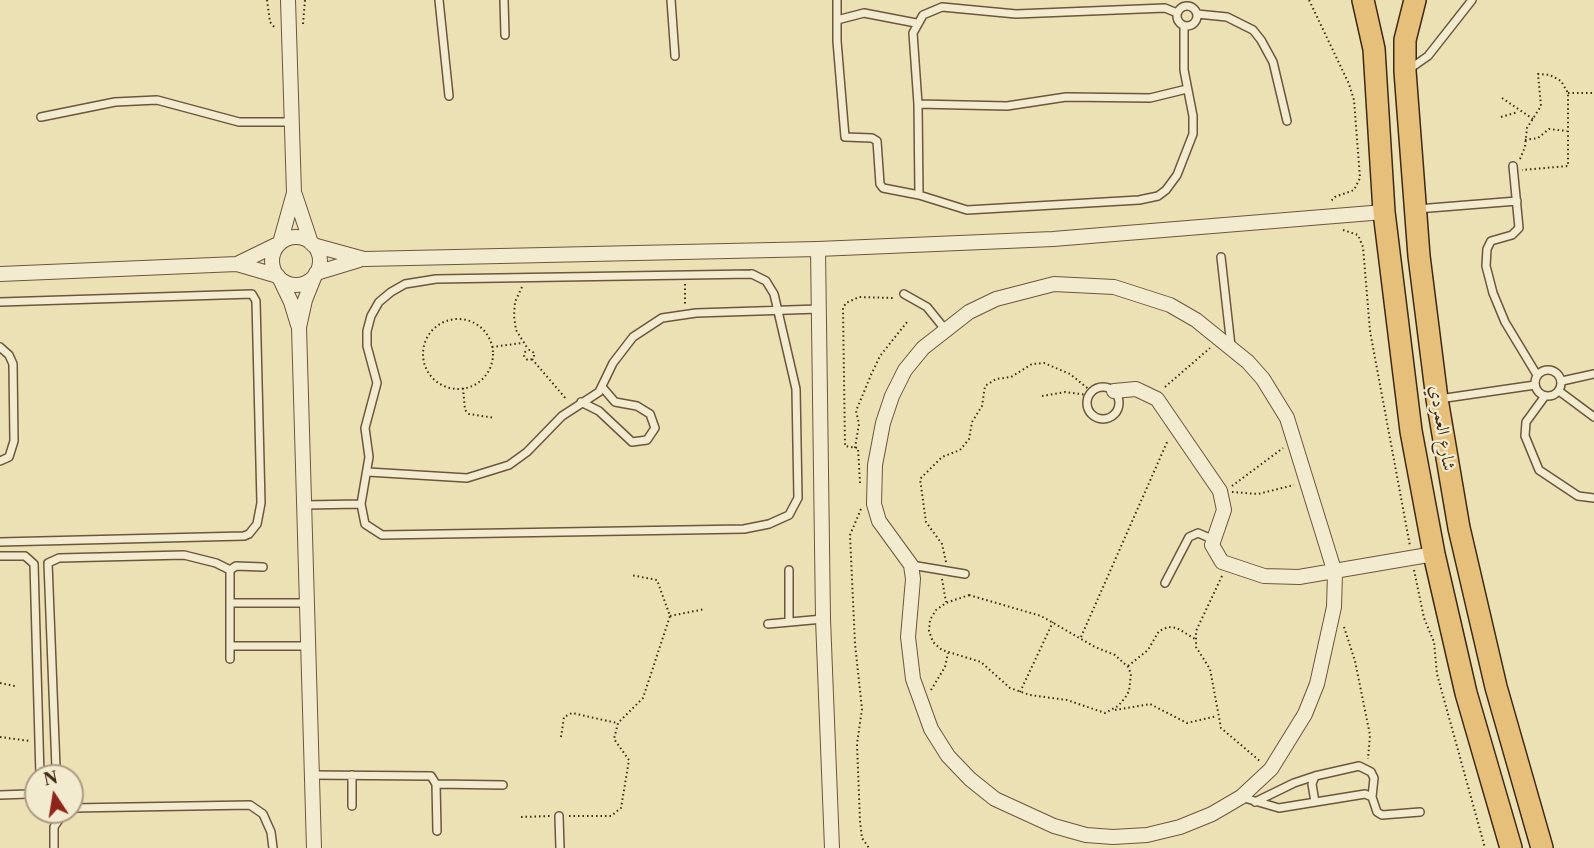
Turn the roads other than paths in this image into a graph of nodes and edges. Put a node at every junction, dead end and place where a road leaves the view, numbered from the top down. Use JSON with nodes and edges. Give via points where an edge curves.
{"nodes":[{"id":1,"x":288,"y":0,"type":"edge"},
{"id":2,"x":439,"y":0,"type":"edge"},
{"id":3,"x":504,"y":0,"type":"edge"},
{"id":4,"x":671,"y":0,"type":"edge"},
{"id":5,"x":837,"y":0,"type":"edge"},
{"id":6,"x":1363,"y":0,"type":"edge"},
{"id":7,"x":1415,"y":0,"type":"edge"},
{"id":8,"x":1472,"y":0,"type":"edge"},
{"id":9,"x":1185,"y":3,"type":"edge"},
{"id":10,"x":1177,"y":13,"type":"junction"},
{"id":11,"x":1197,"y":14,"type":"junction"},
{"id":12,"x":837,"y":20,"type":"junction"},
{"id":13,"x":916,"y":23,"type":"junction"},
{"id":14,"x":1184,"y":26,"type":"junction"},
{"id":15,"x":505,"y":35,"type":"dead end"},
{"id":16,"x":675,"y":57,"type":"dead end"},
{"id":17,"x":1405,"y":71,"type":"junction"},
{"id":18,"x":1186,"y":89,"type":"junction"},
{"id":19,"x":449,"y":96,"type":"dead end"},
{"id":20,"x":918,"y":104,"type":"junction"},
{"id":21,"x":41,"y":117,"type":"dead end"},
{"id":22,"x":1287,"y":121,"type":"dead end"},
{"id":23,"x":292,"y":122,"type":"junction"},
{"id":24,"x":1513,"y":168,"type":"road end"},
{"id":25,"x":294,"y":193,"type":"junction"},
{"id":26,"x":919,"y":195,"type":"junction"},
{"id":27,"x":1516,"y":201,"type":"junction"},
{"id":28,"x":1415,"y":209,"type":"junction"},
{"id":29,"x":1384,"y":212,"type":"junction"},
{"id":30,"x":279,"y":244,"type":"junction"},
{"id":31,"x":312,"y":244,"type":"junction"},
{"id":32,"x":818,"y":249,"type":"junction"},
{"id":33,"x":1221,"y":256,"type":"dead end"},
{"id":34,"x":364,"y":259,"type":"junction"},
{"id":35,"x":237,"y":264,"type":"junction"},
{"id":36,"x":0,"y":274,"type":"edge"},
{"id":37,"x":316,"y":274,"type":"junction"},
{"id":38,"x":278,"y":277,"type":"junction"},
{"id":39,"x":902,"y":295,"type":"road end"},
{"id":40,"x":0,"y":302,"type":"edge"},
{"id":41,"x":819,"y":309,"type":"junction"},
{"id":42,"x":778,"y":310,"type":"junction"},
{"id":43,"x":298,"y":327,"type":"junction"},
{"id":44,"x":944,"y":328,"type":"junction"},
{"id":45,"x":1226,"y":342,"type":"junction"},
{"id":46,"x":0,"y":347,"type":"edge"},
{"id":47,"x":1594,"y":374,"type":"edge"},
{"id":48,"x":1537,"y":375,"type":"junction"},
{"id":49,"x":1562,"y":381,"type":"junction"},
{"id":50,"x":1535,"y":385,"type":"junction"},
{"id":51,"x":603,"y":388,"type":"junction"},
{"id":52,"x":1114,"y":391,"type":"junction"},
{"id":53,"x":1559,"y":392,"type":"junction"},
{"id":54,"x":1545,"y":396,"type":"junction"},
{"id":55,"x":1437,"y":399,"type":"junction"},
{"id":56,"x":581,"y":402,"type":"junction"},
{"id":57,"x":1594,"y":417,"type":"edge"},
{"id":58,"x":0,"y":461,"type":"edge"},
{"id":59,"x":368,"y":472,"type":"junction"},
{"id":60,"x":1594,"y":498,"type":"edge"},
{"id":61,"x":361,"y":504,"type":"junction"},
{"id":62,"x":304,"y":505,"type":"junction"},
{"id":63,"x":1212,"y":538,"type":"junction"},
{"id":64,"x":0,"y":542,"type":"edge"},
{"id":65,"x":1434,"y":554,"type":"junction"},
{"id":66,"x":0,"y":556,"type":"edge"},
{"id":67,"x":911,"y":565,"type":"junction"},
{"id":68,"x":263,"y":567,"type":"dead end"},
{"id":69,"x":230,"y":570,"type":"junction"},
{"id":70,"x":789,"y":570,"type":"dead end"},
{"id":71,"x":1335,"y":573,"type":"junction"},
{"id":72,"x":965,"y":574,"type":"dead end"},
{"id":73,"x":1165,"y":583,"type":"dead end"},
{"id":74,"x":230,"y":603,"type":"junction"},
{"id":75,"x":307,"y":603,"type":"junction"},
{"id":76,"x":823,"y":619,"type":"junction"},
{"id":77,"x":789,"y":622,"type":"junction"},
{"id":78,"x":768,"y":624,"type":"dead end"},
{"id":79,"x":230,"y":646,"type":"junction"},
{"id":80,"x":308,"y":646,"type":"junction"},
{"id":81,"x":230,"y":659,"type":"dead end"},
{"id":82,"x":40,"y":764,"type":"edge"},
{"id":83,"x":56,"y":764,"type":"edge"},
{"id":84,"x":312,"y":775,"type":"junction"},
{"id":85,"x":352,"y":775,"type":"junction"},
{"id":86,"x":1315,"y":776,"type":"junction"},
{"id":87,"x":436,"y":784,"type":"junction"},
{"id":88,"x":503,"y":785,"type":"dead end"},
{"id":89,"x":24,"y":794,"type":"edge"},
{"id":90,"x":0,"y":795,"type":"edge"},
{"id":91,"x":1372,"y":797,"type":"junction"},
{"id":92,"x":1248,"y":799,"type":"junction"},
{"id":93,"x":1314,"y":802,"type":"junction"},
{"id":94,"x":352,"y":806,"type":"dead end"},
{"id":95,"x":84,"y":808,"type":"edge"},
{"id":96,"x":1420,"y":812,"type":"dead end"},
{"id":97,"x":559,"y":816,"type":"road end"},
{"id":98,"x":56,"y":824,"type":"edge"},
{"id":99,"x":437,"y":831,"type":"dead end"},
{"id":100,"x":54,"y":848,"type":"edge"},
{"id":101,"x":273,"y":848,"type":"edge"},
{"id":102,"x":314,"y":848,"type":"edge"},
{"id":103,"x":560,"y":848,"type":"edge"},
{"id":104,"x":832,"y":848,"type":"edge"},
{"id":105,"x":1511,"y":848,"type":"edge"},
{"id":106,"x":1542,"y":848,"type":"edge"}],
"edges":[{"from":1,"to":23,"type":"street"},
{"from":2,"to":19,"type":"lane"},
{"from":3,"to":15,"type":"lane"},
{"from":4,"to":16,"type":"lane"},
{"from":5,"to":12,"type":"lane"},
{"from":6,"to":29,"type":"main road","name":"شارع العمردي","via":[[1374,49]]},
{"from":7,"to":17,"type":"main road","name":"شارع العمردي","via":[[1407,33]]},
{"from":8,"to":17,"type":"lane","via":[[1428,56]]},
{"from":9,"to":10,"type":"lane"},
{"from":9,"to":11,"type":"lane"},
{"from":10,"to":13,"type":"lane","via":[[1165,8],[1016,14],[942,7],[932,9]]},
{"from":10,"to":14,"type":"lane"},
{"from":11,"to":14,"type":"lane","via":[[1195,22]]},
{"from":11,"to":22,"type":"lane","via":[[1234,19],[1253,30],[1273,62]]},
{"from":12,"to":13,"type":"lane","via":[[864,13]]},
{"from":12,"to":26,"type":"lane","via":[[844,135],[848,139],[877,141],[883,188]]},
{"from":13,"to":20,"type":"lane","via":[[913,33]]},
{"from":14,"to":18,"type":"lane"},
{"from":17,"to":28,"type":"main road","name":"شارع العمردي"},
{"from":18,"to":20,"type":"lane","via":[[1150,98],[1066,97],[999,106]]},
{"from":18,"to":26,"type":"lane","via":[[1193,134],[1172,183],[1158,196],[984,211],[950,207]]},
{"from":20,"to":26,"type":"lane"},
{"from":21,"to":23,"type":"lane","via":[[115,102],[157,100],[239,122]]},
{"from":23,"to":25,"type":"street"},
{"from":24,"to":27,"type":"lane"},
{"from":25,"to":30,"type":"street"},
{"from":25,"to":31,"type":"street"},
{"from":27,"to":28,"type":"lane"},
{"from":27,"to":48,"type":"lane","via":[[1519,228],[1512,235],[1491,241],[1486,266],[1505,322]]},
{"from":28,"to":55,"type":"main road","name":"شارع العمردي"},
{"from":29,"to":32,"type":"street","via":[[1053,239]]},
{"from":29,"to":65,"type":"main road","name":"شارع العمردي","via":[[1411,431]]},
{"from":30,"to":31,"type":"street","via":[[292,237]]},
{"from":30,"to":35,"type":"street"},
{"from":30,"to":38,"type":"street","via":[[272,260]]},
{"from":31,"to":34,"type":"street"},
{"from":31,"to":37,"type":"street","via":[[319,256]]},
{"from":32,"to":34,"type":"street"},
{"from":32,"to":41,"type":"street"},
{"from":33,"to":45,"type":"lane"},
{"from":34,"to":37,"type":"street"},
{"from":35,"to":36,"type":"street"},
{"from":35,"to":38,"type":"street"},
{"from":37,"to":38,"type":"street","via":[[298,284]]},
{"from":37,"to":43,"type":"street","via":[[304,300]]},
{"from":38,"to":43,"type":"street"},
{"from":39,"to":44,"type":"lane","via":[[927,307]]},
{"from":40,"to":64,"type":"lane","via":[[252,294],[256,301],[261,503],[257,524],[244,536]]},
{"from":41,"to":42,"type":"lane"},
{"from":41,"to":76,"type":"street"},
{"from":42,"to":51,"type":"lane","via":[[686,313],[662,318],[633,337],[613,363]]},
{"from":42,"to":59,"type":"lane","via":[[771,287],[752,274],[421,280],[405,284],[379,302],[367,331],[376,384],[365,428]]},
{"from":42,"to":61,"type":"lane","via":[[797,398],[798,498],[795,507],[781,520],[744,529],[382,535],[365,524]]},
{"from":43,"to":62,"type":"street"},
{"from":44,"to":45,"type":"street","via":[[996,299],[1044,286],[1084,284],[1143,294],[1196,320]]},
{"from":44,"to":67,"type":"street","via":[[905,370],[892,396],[878,444],[874,504],[879,520]]},
{"from":45,"to":71,"type":"street","via":[[1276,398],[1295,440]]},
{"from":46,"to":58,"type":"lane","via":[[13,364],[14,441],[9,457]]},
{"from":47,"to":49,"type":"lane"},
{"from":48,"to":49,"type":"lane","via":[[1552,370]]},
{"from":48,"to":50,"type":"lane"},
{"from":49,"to":53,"type":"lane"},
{"from":50,"to":54,"type":"lane"},
{"from":50,"to":55,"type":"lane"},
{"from":51,"to":56,"type":"lane"},
{"from":51,"to":56,"type":"lane","via":[[615,402],[637,406],[650,414],[655,428],[647,440],[632,442],[599,411]]},
{"from":52,"to":52,"type":"lane","via":[[1119,404],[1116,414],[1107,419],[1090,414],[1086,405],[1090,393],[1105,387]]},
{"from":52,"to":63,"type":"street","via":[[1136,389],[1153,396],[1220,490],[1224,500],[1222,520]]},
{"from":53,"to":54,"type":"lane"},
{"from":53,"to":57,"type":"lane"},
{"from":54,"to":60,"type":"lane","via":[[1526,422],[1525,436],[1539,470],[1578,496]]},
{"from":55,"to":106,"type":"main road","name":"شارع العمردي","via":[[1459,528],[1518,769]]},
{"from":56,"to":59,"type":"lane","via":[[527,452],[489,473],[445,478]]},
{"from":59,"to":61,"type":"lane"},
{"from":61,"to":62,"type":"lane"},
{"from":62,"to":75,"type":"street"},
{"from":63,"to":71,"type":"street","via":[[1217,558],[1247,572],[1282,577]]},
{"from":63,"to":73,"type":"lane","via":[[1198,533],[1189,537]]},
{"from":65,"to":71,"type":"street"},
{"from":65,"to":105,"type":"main road","name":"شارع العمردي","via":[[1466,693]]},
{"from":66,"to":82,"type":"lane","via":[[26,556],[34,564]]},
{"from":67,"to":72,"type":"lane"},
{"from":67,"to":92,"type":"street","via":[[914,579],[908,637],[921,705],[948,756],[995,799],[1086,835],[1113,837],[1147,835],[1180,827]]},
{"from":68,"to":69,"type":"lane","via":[[236,566]]},
{"from":69,"to":74,"type":"lane"},
{"from":69,"to":83,"type":"lane","via":[[184,555],[58,558],[48,563]]},
{"from":70,"to":77,"type":"lane"},
{"from":71,"to":92,"type":"street","via":[[1334,607],[1317,684],[1289,742]]},
{"from":74,"to":75,"type":"lane"},
{"from":74,"to":79,"type":"lane"},
{"from":75,"to":80,"type":"street"},
{"from":76,"to":77,"type":"lane"},
{"from":76,"to":104,"type":"street"},
{"from":77,"to":78,"type":"lane"},
{"from":79,"to":80,"type":"lane"},
{"from":79,"to":81,"type":"lane"},
{"from":80,"to":84,"type":"street"},
{"from":84,"to":85,"type":"lane"},
{"from":84,"to":102,"type":"street"},
{"from":85,"to":87,"type":"lane","via":[[427,774]]},
{"from":85,"to":94,"type":"lane"},
{"from":86,"to":91,"type":"lane","via":[[1365,767],[1374,778]]},
{"from":86,"to":92,"type":"lane"},
{"from":86,"to":93,"type":"lane"},
{"from":87,"to":88,"type":"lane"},
{"from":87,"to":99,"type":"lane"},
{"from":89,"to":90,"type":"lane"},
{"from":91,"to":93,"type":"lane","via":[[1365,794]]},
{"from":91,"to":96,"type":"lane","via":[[1382,815]]},
{"from":92,"to":93,"type":"lane","via":[[1279,808]]},
{"from":95,"to":101,"type":"lane","via":[[250,805],[263,814]]},
{"from":97,"to":103,"type":"lane"},
{"from":98,"to":100,"type":"lane"}]}
